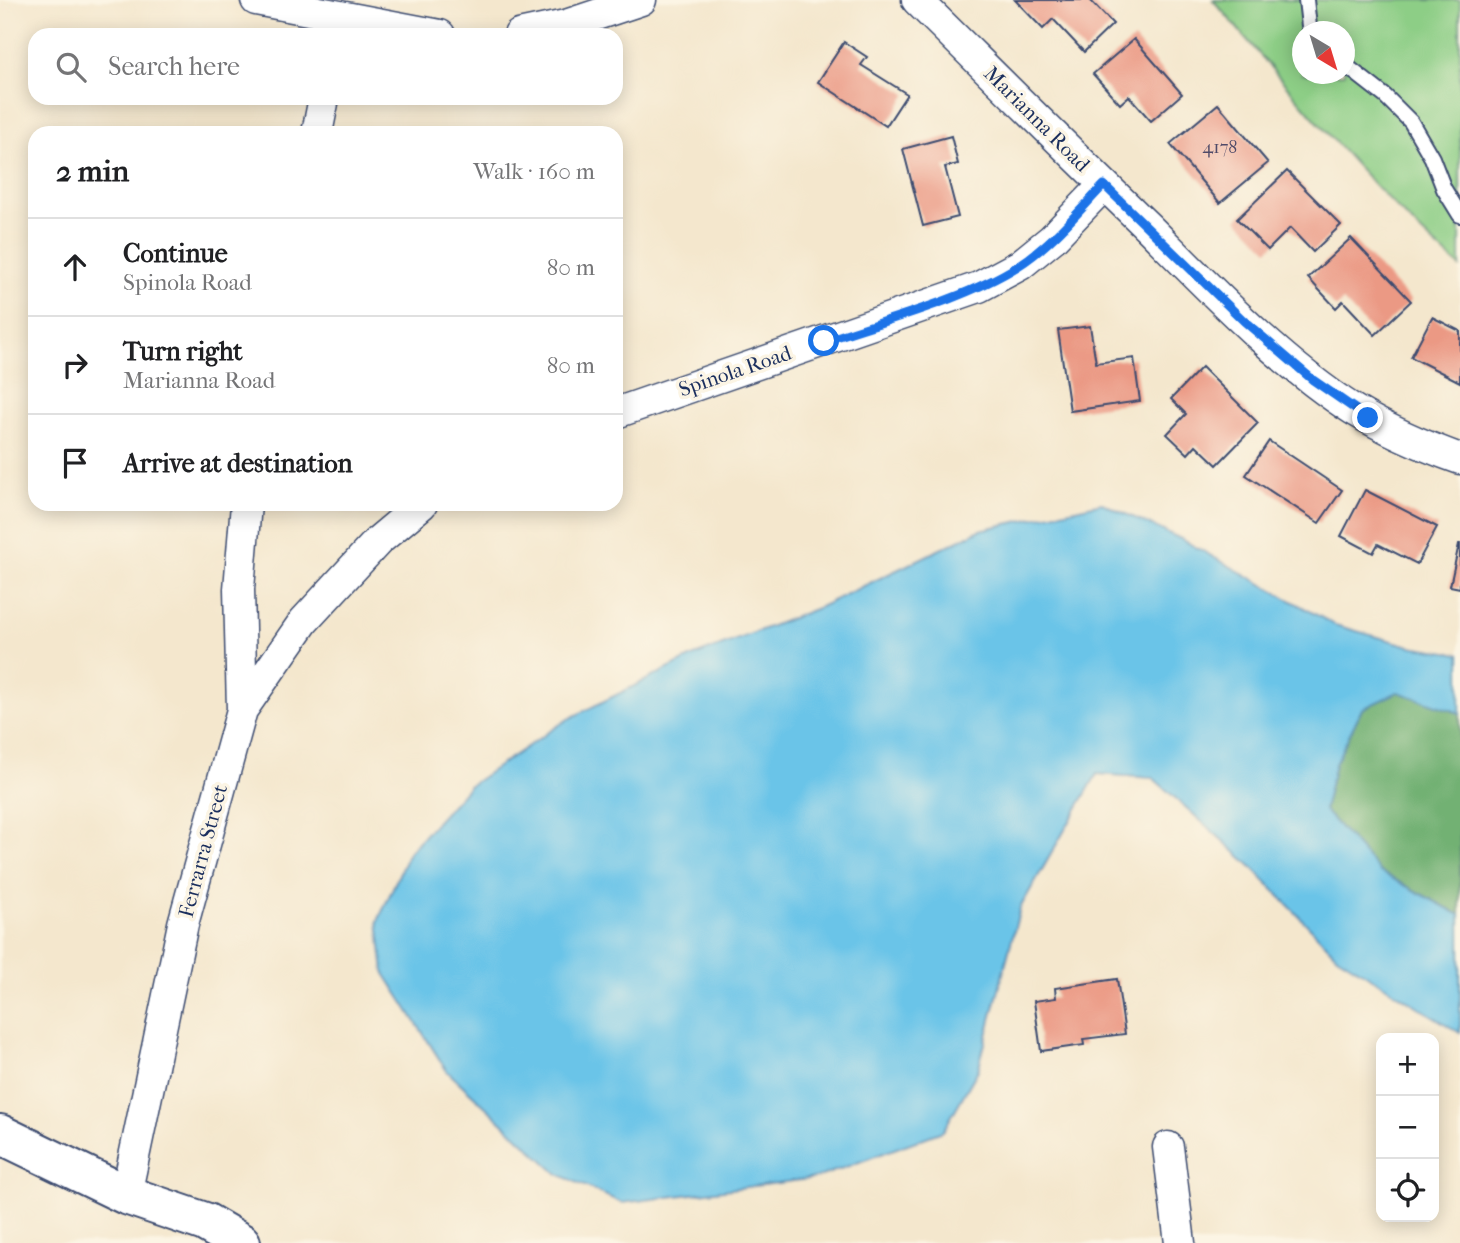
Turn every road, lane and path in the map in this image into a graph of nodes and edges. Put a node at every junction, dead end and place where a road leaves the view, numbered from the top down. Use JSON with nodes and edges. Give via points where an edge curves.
{"nodes":[{"id":1,"x":256,"y":0,"type":"edge"},
{"id":2,"x":641,"y":0,"type":"edge"},
{"id":3,"x":917,"y":0,"type":"edge"},
{"id":4,"x":1306,"y":0,"type":"edge"},
{"id":5,"x":340,"y":18,"type":"edge"},
{"id":6,"x":1308,"y":21,"type":"edge"},
{"id":7,"x":399,"y":28,"type":"edge"},
{"id":8,"x":556,"y":28,"type":"edge"},
{"id":9,"x":1355,"y":72,"type":"edge"},
{"id":10,"x":323,"y":105,"type":"edge"},
{"id":11,"x":318,"y":126,"type":"edge"},
{"id":12,"x":1104,"y":185,"type":"junction"},
{"id":13,"x":1460,"y":215,"type":"edge"},
{"id":14,"x":623,"y":411,"type":"edge"},
{"id":15,"x":1460,"y":459,"type":"edge"},
{"id":16,"x":245,"y":511,"type":"edge"},
{"id":17,"x":413,"y":511,"type":"edge"},
{"id":18,"x":242,"y":709,"type":"junction"},
{"id":19,"x":0,"y":1134,"type":"edge"},
{"id":20,"x":1168,"y":1147,"type":"dead end"},
{"id":21,"x":126,"y":1195,"type":"junction"},
{"id":22,"x":188,"y":1243,"type":"edge"},
{"id":23,"x":240,"y":1243,"type":"edge"},
{"id":24,"x":1180,"y":1243,"type":"edge"}],
"edges":[{"from":1,"to":5,"type":"street"},
{"from":2,"to":8,"type":"street"},
{"from":3,"to":12,"type":"street","name":"Marianna Road"},
{"from":4,"to":6,"type":"lane"},
{"from":5,"to":7,"type":"street"},
{"from":9,"to":13,"type":"lane","via":[[1412,122]]},
{"from":10,"to":11,"type":"street"},
{"from":12,"to":14,"type":"street","name":"Spinola Road","via":[[1052,239],[1020,265],[979,287]]},
{"from":12,"to":15,"type":"street","name":"Marianna Road","via":[[1244,321],[1313,380],[1354,410]]},
{"from":16,"to":18,"type":"street","name":"Ferrarra Street","via":[[239,589]]},
{"from":17,"to":18,"type":"street","via":[[377,541],[304,621]]},
{"from":18,"to":21,"type":"street","name":"Ferrarra Street","via":[[183,924]]},
{"from":19,"to":21,"type":"street"},
{"from":20,"to":24,"type":"street"},
{"from":21,"to":22,"type":"street"},
{"from":21,"to":23,"type":"street","via":[[205,1222]]}]}
